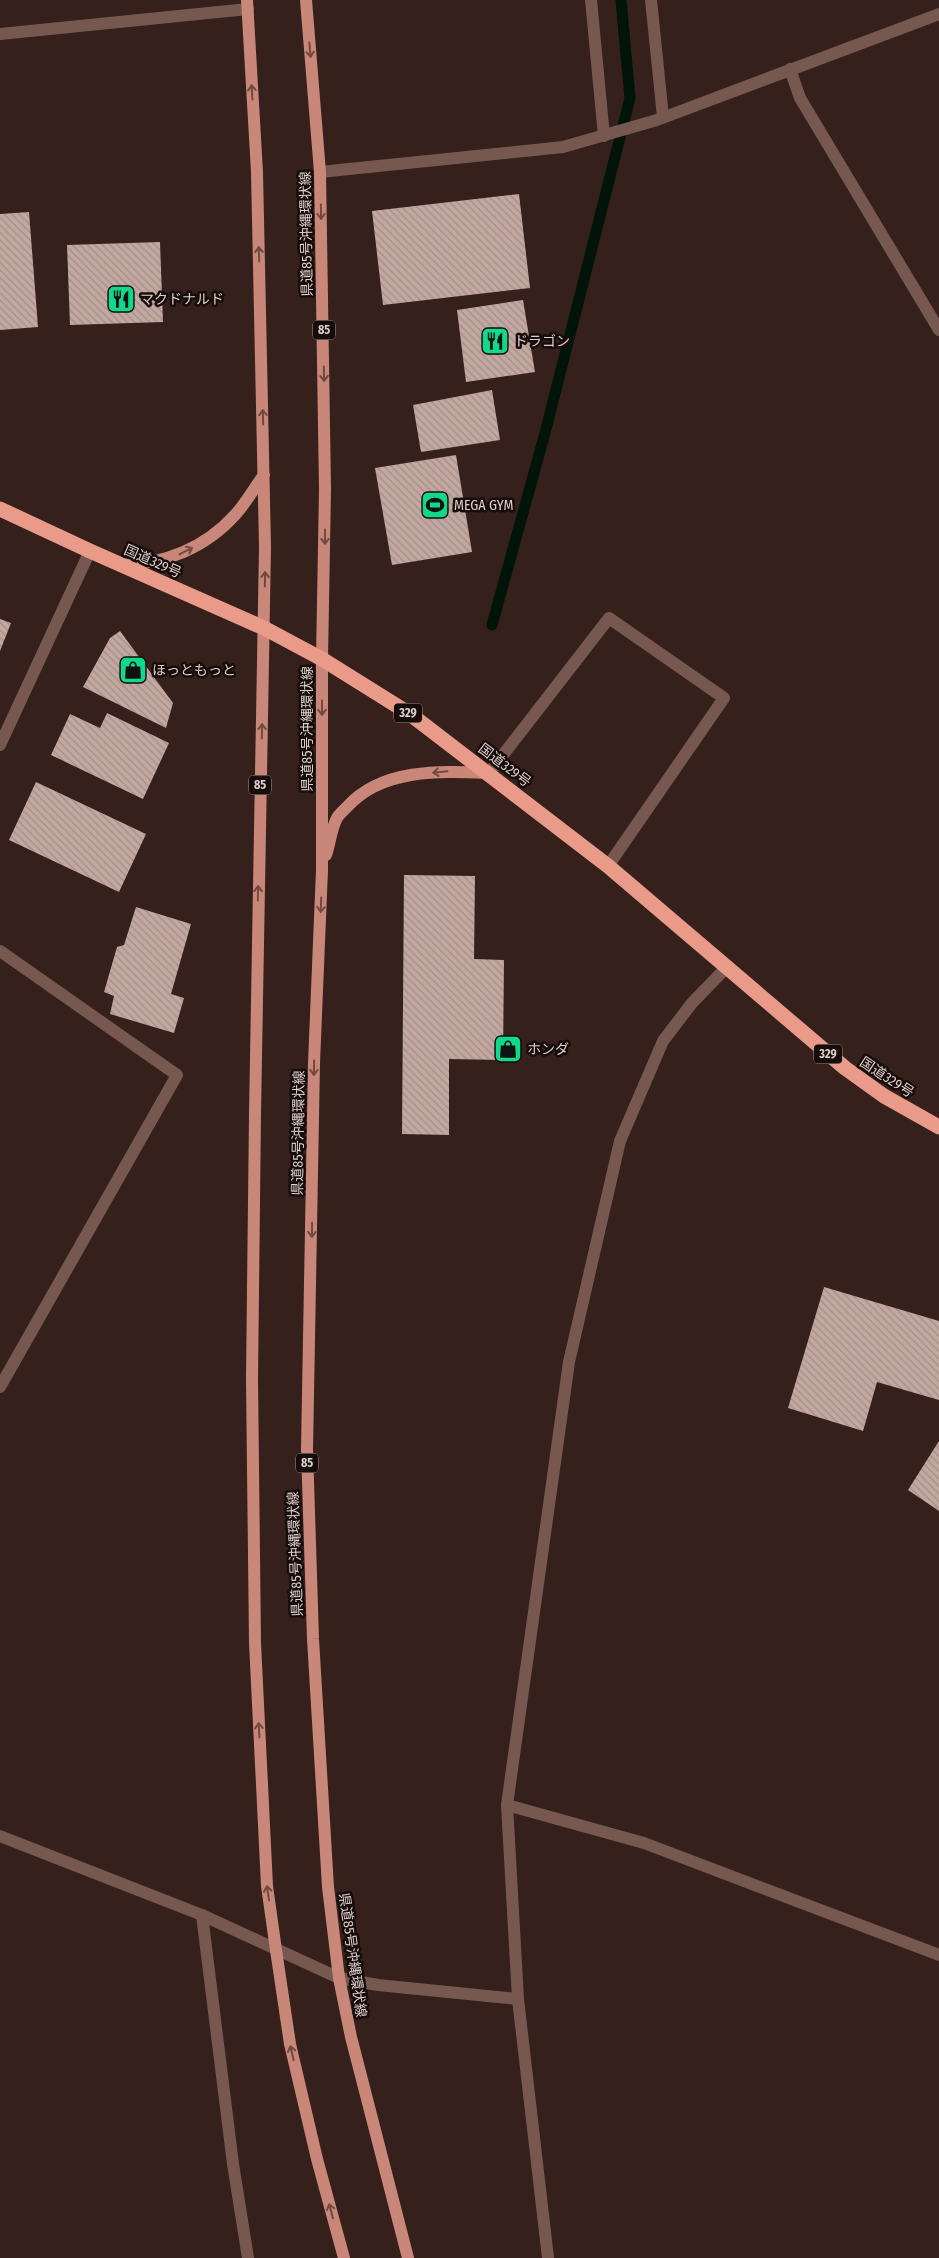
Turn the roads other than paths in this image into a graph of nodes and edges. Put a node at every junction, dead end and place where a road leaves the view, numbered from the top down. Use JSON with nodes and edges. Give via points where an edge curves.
{"nodes":[{"id":1,"x":306,"y":0,"type":"edge"},
{"id":2,"x":591,"y":0,"type":"edge"},
{"id":3,"x":651,"y":0,"type":"edge"},
{"id":4,"x":248,"y":4,"type":"edge"},
{"id":5,"x":939,"y":14,"type":"edge"},
{"id":6,"x":0,"y":34,"type":"edge"},
{"id":7,"x":790,"y":69,"type":"junction"},
{"id":8,"x":660,"y":119,"type":"junction"},
{"id":9,"x":606,"y":136,"type":"junction"},
{"id":10,"x":320,"y":172,"type":"junction"},
{"id":11,"x":939,"y":330,"type":"edge"},
{"id":12,"x":264,"y":475,"type":"junction"},
{"id":13,"x":0,"y":509,"type":"edge"},
{"id":14,"x":90,"y":551,"type":"junction"},
{"id":15,"x":122,"y":565,"type":"junction"},
{"id":16,"x":264,"y":628,"type":"junction"},
{"id":17,"x":322,"y":659,"type":"junction"},
{"id":18,"x":0,"y":746,"type":"edge"},
{"id":19,"x":489,"y":773,"type":"junction"},
{"id":20,"x":608,"y":866,"type":"junction"},
{"id":21,"x":322,"y":870,"type":"junction"},
{"id":22,"x":0,"y":951,"type":"edge"},
{"id":23,"x":726,"y":968,"type":"junction"},
{"id":24,"x":939,"y":1127,"type":"edge"},
{"id":25,"x":0,"y":1387,"type":"edge"},
{"id":26,"x":507,"y":1805,"type":"junction"},
{"id":27,"x":0,"y":1836,"type":"edge"},
{"id":28,"x":202,"y":1915,"type":"junction"},
{"id":29,"x":276,"y":1950,"type":"junction"},
{"id":30,"x":939,"y":1955,"type":"edge"},
{"id":31,"x":339,"y":1978,"type":"junction"},
{"id":32,"x":518,"y":1999,"type":"junction"},
{"id":33,"x":248,"y":2258,"type":"edge"},
{"id":34,"x":344,"y":2258,"type":"edge"},
{"id":35,"x":408,"y":2258,"type":"edge"},
{"id":36,"x":548,"y":2258,"type":"edge"}],
"edges":[{"from":1,"to":10,"type":"main road","name":"県道85号沖縄環状線","number":"85","one_way":true},
{"from":2,"to":9,"type":"street"},
{"from":3,"to":8,"type":"street"},
{"from":4,"to":6,"type":"street"},
{"from":12,"to":4,"type":"main road","number":"85","one_way":true,"via":[[257,181]]},
{"from":5,"to":7,"type":"street"},
{"from":7,"to":8,"type":"street"},
{"from":7,"to":11,"type":"street","via":[[800,98]]},
{"from":8,"to":9,"type":"street"},
{"from":9,"to":10,"type":"street","via":[[563,147]]},
{"from":10,"to":17,"type":"main road","name":"県道85号沖縄環状線","number":"85","one_way":true,"via":[[325,489]]},
{"from":15,"to":12,"type":"main road","one_way":true,"via":[[147,564],[182,554],[219,531],[236,514]]},
{"from":16,"to":12,"type":"main road","number":"85","one_way":true},
{"from":13,"to":14,"type":"highway","name":"国道329号","number":"329"},
{"from":14,"to":15,"type":"highway","name":"国道329号","number":"329"},
{"from":14,"to":18,"type":"street"},
{"from":15,"to":16,"type":"highway","name":"国道329号","number":"329"},
{"from":16,"to":17,"type":"highway","name":"国道329号","number":"329"},
{"from":29,"to":16,"type":"main road","number":"85","one_way":true,"via":[[266,1886],[256,1652],[252,1379]]},
{"from":17,"to":19,"type":"highway","name":"国道329号","number":"329","via":[[410,714]]},
{"from":17,"to":21,"type":"main road","name":"県道85号沖縄環状線","number":"85","one_way":true},
{"from":19,"to":20,"type":"highway","name":"国道329号","number":"329"},
{"from":19,"to":20,"type":"street","via":[[609,618],[724,698]]},
{"from":19,"to":21,"type":"main road","one_way":true,"via":[[447,772],[380,783],[354,799],[337,818]]},
{"from":20,"to":23,"type":"highway","name":"国道329号","number":"329"},
{"from":21,"to":31,"type":"main road","name":"県道85号沖縄環状線","number":"85","one_way":true,"via":[[314,1064],[307,1448],[313,1639],[326,1857]]},
{"from":22,"to":25,"type":"street","via":[[177,1075]]},
{"from":23,"to":24,"type":"highway","name":"国道329号","number":"329","via":[[845,1068],[884,1096]]},
{"from":23,"to":26,"type":"street","via":[[692,1003],[663,1041],[620,1141],[568,1362]]},
{"from":26,"to":30,"type":"street","via":[[644,1843]]},
{"from":26,"to":32,"type":"street"},
{"from":27,"to":28,"type":"street"},
{"from":28,"to":29,"type":"street"},
{"from":28,"to":33,"type":"street"},
{"from":29,"to":31,"type":"street"},
{"from":34,"to":29,"type":"main road","number":"85","one_way":true,"via":[[290,2044]]},
{"from":31,"to":32,"type":"street"},
{"from":31,"to":35,"type":"main road","name":"県道85号沖縄環状線","number":"85"},
{"from":32,"to":36,"type":"street"}]}
